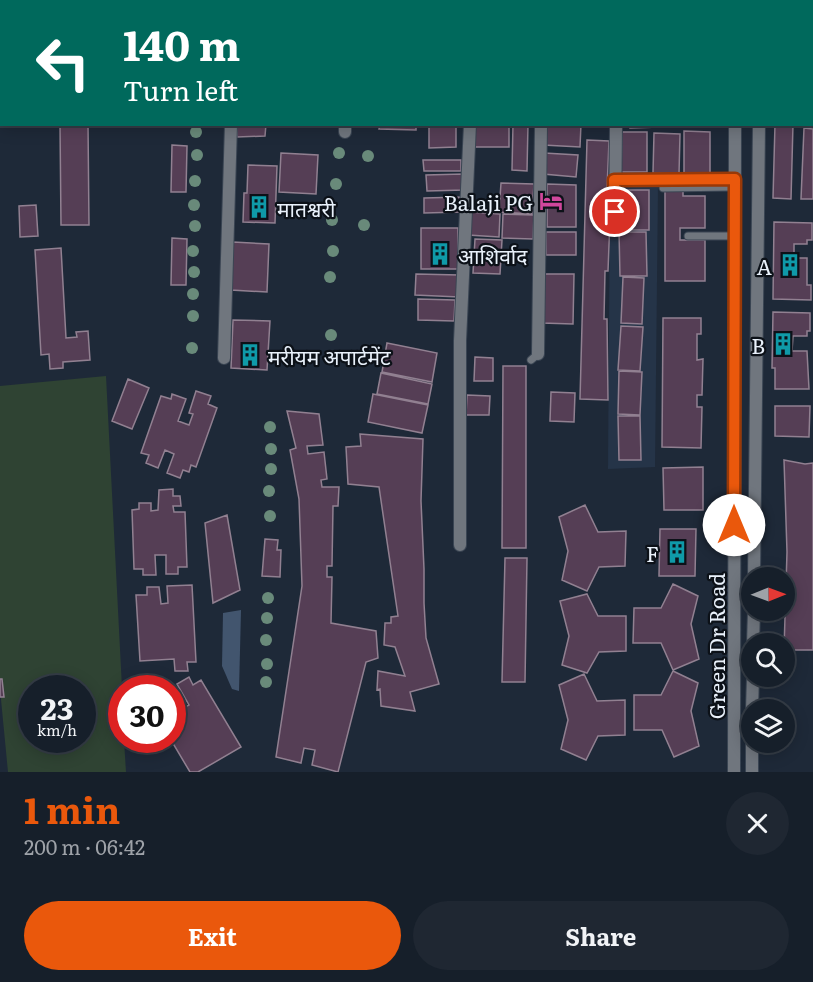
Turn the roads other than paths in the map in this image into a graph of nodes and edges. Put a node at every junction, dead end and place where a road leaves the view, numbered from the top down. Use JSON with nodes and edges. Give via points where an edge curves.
{"nodes":[{"id":1,"x":231,"y":126,"type":"edge"},
{"id":2,"x":470,"y":126,"type":"edge"},
{"id":3,"x":541,"y":126,"type":"edge"},
{"id":4,"x":616,"y":126,"type":"edge"},
{"id":5,"x":735,"y":126,"type":"edge"},
{"id":6,"x":759,"y":126,"type":"edge"},
{"id":7,"x":614,"y":180,"type":"junction"},
{"id":8,"x":735,"y":183,"type":"junction"},
{"id":9,"x":663,"y":188,"type":"dead end"},
{"id":10,"x":615,"y":229,"type":"dead end"},
{"id":11,"x":688,"y":236,"type":"dead end"},
{"id":12,"x":735,"y":236,"type":"junction"},
{"id":13,"x":534,"y":357,"type":"dead end"},
{"id":14,"x":224,"y":358,"type":"dead end"},
{"id":15,"x":734,"y":503,"type":"junction"},
{"id":16,"x":755,"y":504,"type":"junction"},
{"id":17,"x":460,"y":546,"type":"dead end"},
{"id":18,"x":754,"y":567,"type":"edge"},
{"id":19,"x":752,"y":753,"type":"edge"},
{"id":20,"x":734,"y":772,"type":"edge"},
{"id":21,"x":752,"y":772,"type":"edge"}],
"edges":[{"from":1,"to":14,"type":"street"},
{"from":2,"to":17,"type":"street","via":[[460,340]]},
{"from":3,"to":13,"type":"street"},
{"from":4,"to":7,"type":"street"},
{"from":5,"to":8,"type":"street","name":"Green Dr Road"},
{"from":6,"to":16,"type":"street","name":"Green Dr Road"},
{"from":7,"to":8,"type":"street"},
{"from":7,"to":10,"type":"street"},
{"from":8,"to":9,"type":"lane"},
{"from":8,"to":12,"type":"street","name":"Green Dr Road"},
{"from":11,"to":12,"type":"lane"},
{"from":12,"to":15,"type":"street","name":"Green Dr Road"},
{"from":15,"to":16,"type":"street"},
{"from":15,"to":20,"type":"street","name":"Green Dr Road"},
{"from":16,"to":18,"type":"street","name":"Green Dr Road"},
{"from":19,"to":21,"type":"street"}]}
